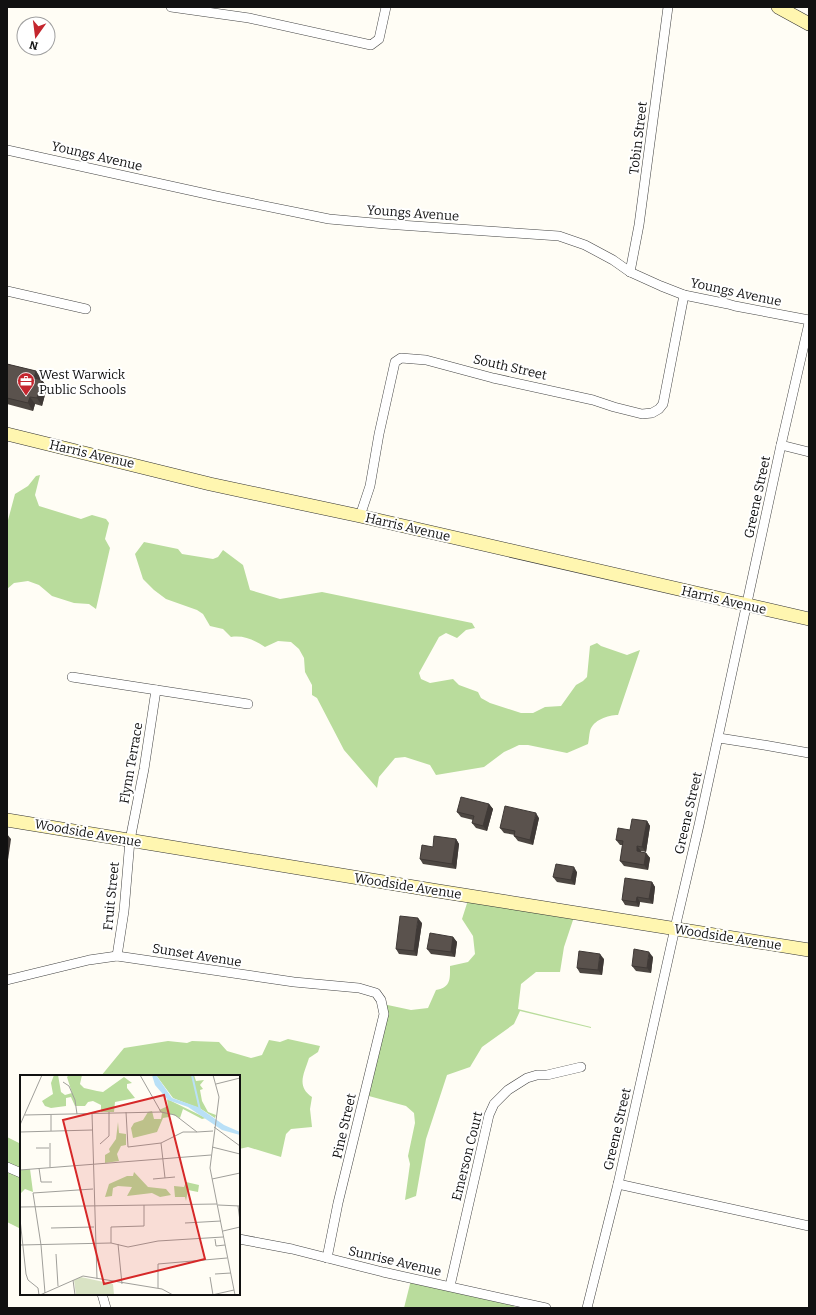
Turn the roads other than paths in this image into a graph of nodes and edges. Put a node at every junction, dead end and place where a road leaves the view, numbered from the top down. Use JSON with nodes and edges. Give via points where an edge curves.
{"nodes":[{"id":1,"x":171,"y":7,"type":"edge"},
{"id":2,"x":386,"y":7,"type":"edge"},
{"id":3,"x":668,"y":7,"type":"edge"},
{"id":4,"x":778,"y":7,"type":"edge"},
{"id":5,"x":809,"y":24,"type":"edge"},
{"id":6,"x":7,"y":150,"type":"edge"},
{"id":7,"x":630,"y":272,"type":"junction"},
{"id":8,"x":7,"y":291,"type":"edge"},
{"id":9,"x":684,"y":295,"type":"junction"},
{"id":10,"x":86,"y":309,"type":"dead end"},
{"id":11,"x":809,"y":320,"type":"edge"},
{"id":12,"x":809,"y":323,"type":"edge"},
{"id":13,"x":7,"y":434,"type":"edge"},
{"id":14,"x":781,"y":445,"type":"junction"},
{"id":15,"x":809,"y":452,"type":"edge"},
{"id":16,"x":360,"y":516,"type":"junction"},
{"id":17,"x":747,"y":605,"type":"junction"},
{"id":18,"x":809,"y":619,"type":"edge"},
{"id":19,"x":72,"y":677,"type":"dead end"},
{"id":20,"x":156,"y":690,"type":"junction"},
{"id":21,"x":248,"y":704,"type":"dead end"},
{"id":22,"x":719,"y":738,"type":"junction"},
{"id":23,"x":809,"y":753,"type":"edge"},
{"id":24,"x":7,"y":820,"type":"edge"},
{"id":25,"x":130,"y":840,"type":"junction"},
{"id":26,"x":675,"y":928,"type":"junction"},
{"id":27,"x":809,"y":950,"type":"edge"},
{"id":28,"x":117,"y":956,"type":"junction"},
{"id":29,"x":7,"y":980,"type":"edge"},
{"id":30,"x":381,"y":1000,"type":"joint"},
{"id":31,"x":581,"y":1067,"type":"dead end"},
{"id":32,"x":7,"y":1167,"type":"edge"},
{"id":33,"x":20,"y":1172,"type":"edge"},
{"id":34,"x":618,"y":1184,"type":"junction"},
{"id":35,"x":809,"y":1226,"type":"edge"},
{"id":36,"x":240,"y":1239,"type":"edge"},
{"id":37,"x":327,"y":1258,"type":"junction"},
{"id":38,"x":450,"y":1286,"type":"junction"},
{"id":39,"x":102,"y":1295,"type":"edge"},
{"id":40,"x":106,"y":1308,"type":"edge"},
{"id":41,"x":546,"y":1308,"type":"edge"},
{"id":42,"x":587,"y":1308,"type":"edge"}],
"edges":[{"from":1,"to":2,"type":"street","via":[[249,18],[371,45],[379,39]]},
{"from":3,"to":7,"type":"street","name":"Tobin Street","via":[[639,225]]},
{"from":4,"to":5,"type":"street"},
{"from":6,"to":7,"type":"street","name":"Youngs Avenue","via":[[329,219],[559,236],[585,245]]},
{"from":7,"to":9,"type":"street","name":"Youngs Avenue"},
{"from":8,"to":10,"type":"street"},
{"from":9,"to":11,"type":"street","name":"Youngs Avenue"},
{"from":9,"to":16,"type":"street","name":"South Street","via":[[663,404],[652,413],[642,414],[426,360],[401,358],[395,362],[370,486]]},
{"from":12,"to":14,"type":"street","name":"Greene Street"},
{"from":13,"to":16,"type":"street","name":"Harris Avenue","via":[[210,484]]},
{"from":14,"to":15,"type":"street"},
{"from":14,"to":17,"type":"street","name":"Greene Street"},
{"from":16,"to":17,"type":"street","name":"Harris Avenue"},
{"from":17,"to":18,"type":"street","name":"Harris Avenue"},
{"from":17,"to":22,"type":"street","name":"Greene Street"},
{"from":19,"to":20,"type":"street"},
{"from":20,"to":21,"type":"street"},
{"from":20,"to":25,"type":"street","name":"Flynn Terrace"},
{"from":22,"to":23,"type":"street"},
{"from":22,"to":26,"type":"street","name":"Greene Street"},
{"from":24,"to":25,"type":"street","name":"Woodside Avenue"},
{"from":25,"to":26,"type":"street","name":"Woodside Avenue"},
{"from":25,"to":28,"type":"street","name":"Fruit Street"},
{"from":26,"to":27,"type":"street","name":"Woodside Avenue"},
{"from":26,"to":34,"type":"street","name":"Greene Street"},
{"from":28,"to":29,"type":"street","name":"Sunset Avenue","via":[[89,960]]},
{"from":28,"to":30,"type":"street","name":"Sunset Avenue","via":[[294,982],[359,988],[376,993]]},
{"from":30,"to":37,"type":"street","name":"Pine Street","via":[[384,1014]]},
{"from":31,"to":38,"type":"street","name":"Emerson Court","via":[[527,1078],[508,1090],[494,1104],[489,1115]]},
{"from":32,"to":33,"type":"street"},
{"from":34,"to":35,"type":"street"},
{"from":34,"to":42,"type":"street","name":"Greene Street"},
{"from":36,"to":37,"type":"street","name":"Sunrise Avenue"},
{"from":37,"to":38,"type":"street","name":"Sunrise Avenue"},
{"from":38,"to":41,"type":"street","name":"Sunrise Avenue"},
{"from":39,"to":40,"type":"street"}]}
